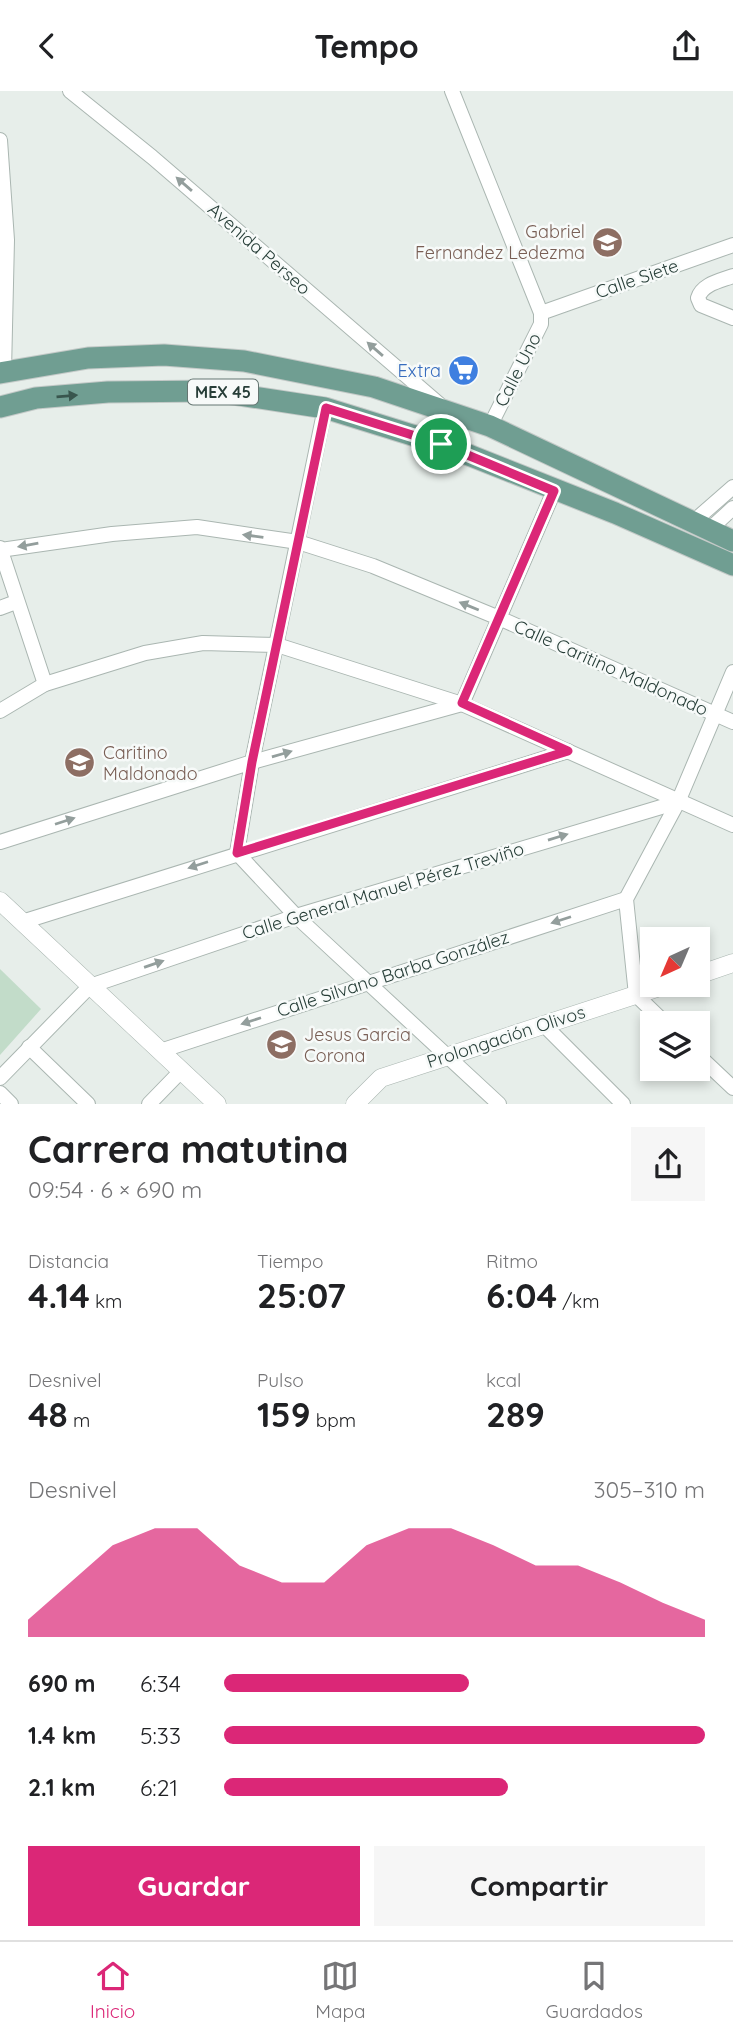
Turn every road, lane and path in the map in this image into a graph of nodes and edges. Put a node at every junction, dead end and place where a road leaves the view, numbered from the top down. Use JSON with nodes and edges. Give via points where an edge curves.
{"nodes":[{"id":1,"x":70,"y":91,"type":"edge"},
{"id":2,"x":452,"y":91,"type":"edge"},
{"id":3,"x":0,"y":139,"type":"edge"},
{"id":4,"x":733,"y":245,"type":"edge"},
{"id":5,"x":733,"y":276,"type":"edge"},
{"id":6,"x":541,"y":313,"type":"junction"},
{"id":7,"x":733,"y":317,"type":"edge"},
{"id":8,"x":3,"y":338,"type":"edge"},
{"id":9,"x":2,"y":372,"type":"edge"},
{"id":10,"x":0,"y":407,"type":"edge"},
{"id":11,"x":326,"y":408,"type":"junction"},
{"id":12,"x":445,"y":410,"type":"junction"},
{"id":13,"x":490,"y":426,"type":"junction"},
{"id":14,"x":733,"y":487,"type":"edge"},
{"id":15,"x":554,"y":491,"type":"junction"},
{"id":16,"x":733,"y":508,"type":"edge"},
{"id":17,"x":701,"y":526,"type":"junction"},
{"id":18,"x":733,"y":541,"type":"edge"},
{"id":19,"x":298,"y":542,"type":"junction"},
{"id":20,"x":0,"y":550,"type":"edge"},
{"id":21,"x":733,"y":565,"type":"edge"},
{"id":22,"x":16,"y":602,"type":"junction"},
{"id":23,"x":0,"y":608,"type":"edge"},
{"id":24,"x":499,"y":618,"type":"junction"},
{"id":25,"x":277,"y":645,"type":"junction"},
{"id":26,"x":733,"y":672,"type":"edge"},
{"id":27,"x":46,"y":684,"type":"junction"},
{"id":28,"x":462,"y":703,"type":"junction"},
{"id":29,"x":0,"y":711,"type":"edge"},
{"id":30,"x":715,"y":713,"type":"junction"},
{"id":31,"x":733,"y":722,"type":"edge"},
{"id":32,"x":568,"y":751,"type":"junction"},
{"id":33,"x":252,"y":762,"type":"junction"},
{"id":34,"x":678,"y":802,"type":"junction"},
{"id":35,"x":733,"y":825,"type":"edge"},
{"id":36,"x":0,"y":842,"type":"edge"},
{"id":37,"x":237,"y":853,"type":"junction"},
{"id":38,"x":626,"y":899,"type":"junction"},
{"id":39,"x":0,"y":901,"type":"edge"},
{"id":40,"x":296,"y":916,"type":"junction"},
{"id":41,"x":22,"y":922,"type":"junction"},
{"id":42,"x":733,"y":963,"type":"edge"},
{"id":43,"x":710,"y":971,"type":"edge"},
{"id":44,"x":367,"y":982,"type":"junction"},
{"id":45,"x":90,"y":986,"type":"junction"},
{"id":46,"x":640,"y":994,"type":"edge"},
{"id":47,"x":636,"y":995,"type":"junction"},
{"id":48,"x":653,"y":1011,"type":"edge"},
{"id":49,"x":544,"y":1025,"type":"junction"},
{"id":50,"x":29,"y":1048,"type":"junction"},
{"id":51,"x":160,"y":1051,"type":"junction"},
{"id":52,"x":449,"y":1055,"type":"junction"},
{"id":53,"x":710,"y":1066,"type":"edge"},
{"id":54,"x":182,"y":1070,"type":"junction"},
{"id":55,"x":0,"y":1078,"type":"edge"},
{"id":56,"x":733,"y":1088,"type":"edge"},
{"id":57,"x":0,"y":1093,"type":"edge"},
{"id":58,"x":11,"y":1104,"type":"edge"},
{"id":59,"x":88,"y":1104,"type":"edge"},
{"id":60,"x":149,"y":1104,"type":"edge"},
{"id":61,"x":217,"y":1104,"type":"edge"},
{"id":62,"x":355,"y":1104,"type":"edge"},
{"id":63,"x":499,"y":1104,"type":"edge"},
{"id":64,"x":623,"y":1104,"type":"edge"}],
"edges":[{"from":12,"to":1,"type":"street","name":"Avenida Perseo","one_way":true},
{"from":2,"to":6,"type":"street"},
{"from":3,"to":8,"type":"street","via":[[7,240]]},
{"from":4,"to":6,"type":"street","name":"Calle Siete"},
{"from":5,"to":7,"type":"street","via":[[709,285],[698,298],[701,305]]},
{"from":6,"to":13,"type":"street","name":"Calle Uno","via":[[541,324]]},
{"from":8,"to":9,"type":"street"},
{"from":9,"to":12,"type":"main road","number":"MEX 45","via":[[88,358],[164,355],[244,361],[374,387]]},
{"from":10,"to":11,"type":"main road","number":"MEX 45","one_way":true,"via":[[36,398],[108,392],[213,391]]},
{"from":11,"to":15,"type":"main road","number":"MEX 45","via":[[441,444]]},
{"from":11,"to":19,"type":"street"},
{"from":12,"to":13,"type":"main road","number":"MEX 45"},
{"from":13,"to":17,"type":"main road","number":"MEX 45"},
{"from":14,"to":17,"type":"street"},
{"from":15,"to":21,"type":"main road","number":"MEX 45"},
{"from":15,"to":24,"type":"street"},
{"from":16,"to":17,"type":"street"},
{"from":17,"to":18,"type":"main road","number":"MEX 45"},
{"from":19,"to":20,"type":"street","name":"Calle Caritino Maldonado","one_way":true,"via":[[197,527]]},
{"from":24,"to":19,"type":"street","name":"Calle Caritino Maldonado","one_way":true,"via":[[373,566]]},
{"from":19,"to":25,"type":"street"},
{"from":20,"to":22,"type":"street"},
{"from":22,"to":23,"type":"street"},
{"from":22,"to":27,"type":"street"},
{"from":24,"to":28,"type":"street"},
{"from":24,"to":30,"type":"street","name":"Calle Caritino Maldonado"},
{"from":25,"to":27,"type":"street","via":[[191,645],[145,653]]},
{"from":25,"to":28,"type":"street"},
{"from":25,"to":33,"type":"street"},
{"from":26,"to":30,"type":"street"},
{"from":27,"to":29,"type":"street"},
{"from":28,"to":32,"type":"street"},
{"from":33,"to":28,"type":"street","one_way":true},
{"from":30,"to":31,"type":"street","name":"Calle Caritino Maldonado"},
{"from":30,"to":34,"type":"street"},
{"from":32,"to":34,"type":"street"},
{"from":32,"to":37,"type":"street"},
{"from":36,"to":33,"type":"street","one_way":true},
{"from":33,"to":37,"type":"street"},
{"from":34,"to":35,"type":"street"},
{"from":34,"to":38,"type":"street"},
{"from":40,"to":34,"type":"street","name":"Calle General Manuel Pérez Treviño","one_way":true},
{"from":37,"to":40,"type":"street"},
{"from":37,"to":41,"type":"street","one_way":true},
{"from":38,"to":44,"type":"street","name":"Calle Silvano Barba González","one_way":true},
{"from":38,"to":47,"type":"street"},
{"from":39,"to":41,"type":"street"},
{"from":40,"to":44,"type":"street"},
{"from":45,"to":40,"type":"street","name":"Calle General Manuel Pérez Treviño","one_way":true},
{"from":41,"to":45,"type":"street"},
{"from":42,"to":43,"type":"street"},
{"from":44,"to":51,"type":"street","name":"Calle Silvano Barba González","one_way":true},
{"from":44,"to":52,"type":"street"},
{"from":45,"to":50,"type":"street"},
{"from":45,"to":51,"type":"street"},
{"from":46,"to":47,"type":"street","name":"Prolongación Olivos"},
{"from":47,"to":48,"type":"street"},
{"from":47,"to":49,"type":"street","name":"Prolongación Olivos"},
{"from":49,"to":52,"type":"street","name":"Prolongación Olivos"},
{"from":49,"to":64,"type":"street"},
{"from":50,"to":55,"type":"street"},
{"from":50,"to":59,"type":"street"},
{"from":51,"to":54,"type":"street"},
{"from":52,"to":62,"type":"street","name":"Prolongación Olivos","via":[[382,1078]]},
{"from":52,"to":63,"type":"street"},
{"from":53,"to":56,"type":"street"},
{"from":54,"to":60,"type":"street"},
{"from":54,"to":61,"type":"street"},
{"from":57,"to":58,"type":"street"}]}
